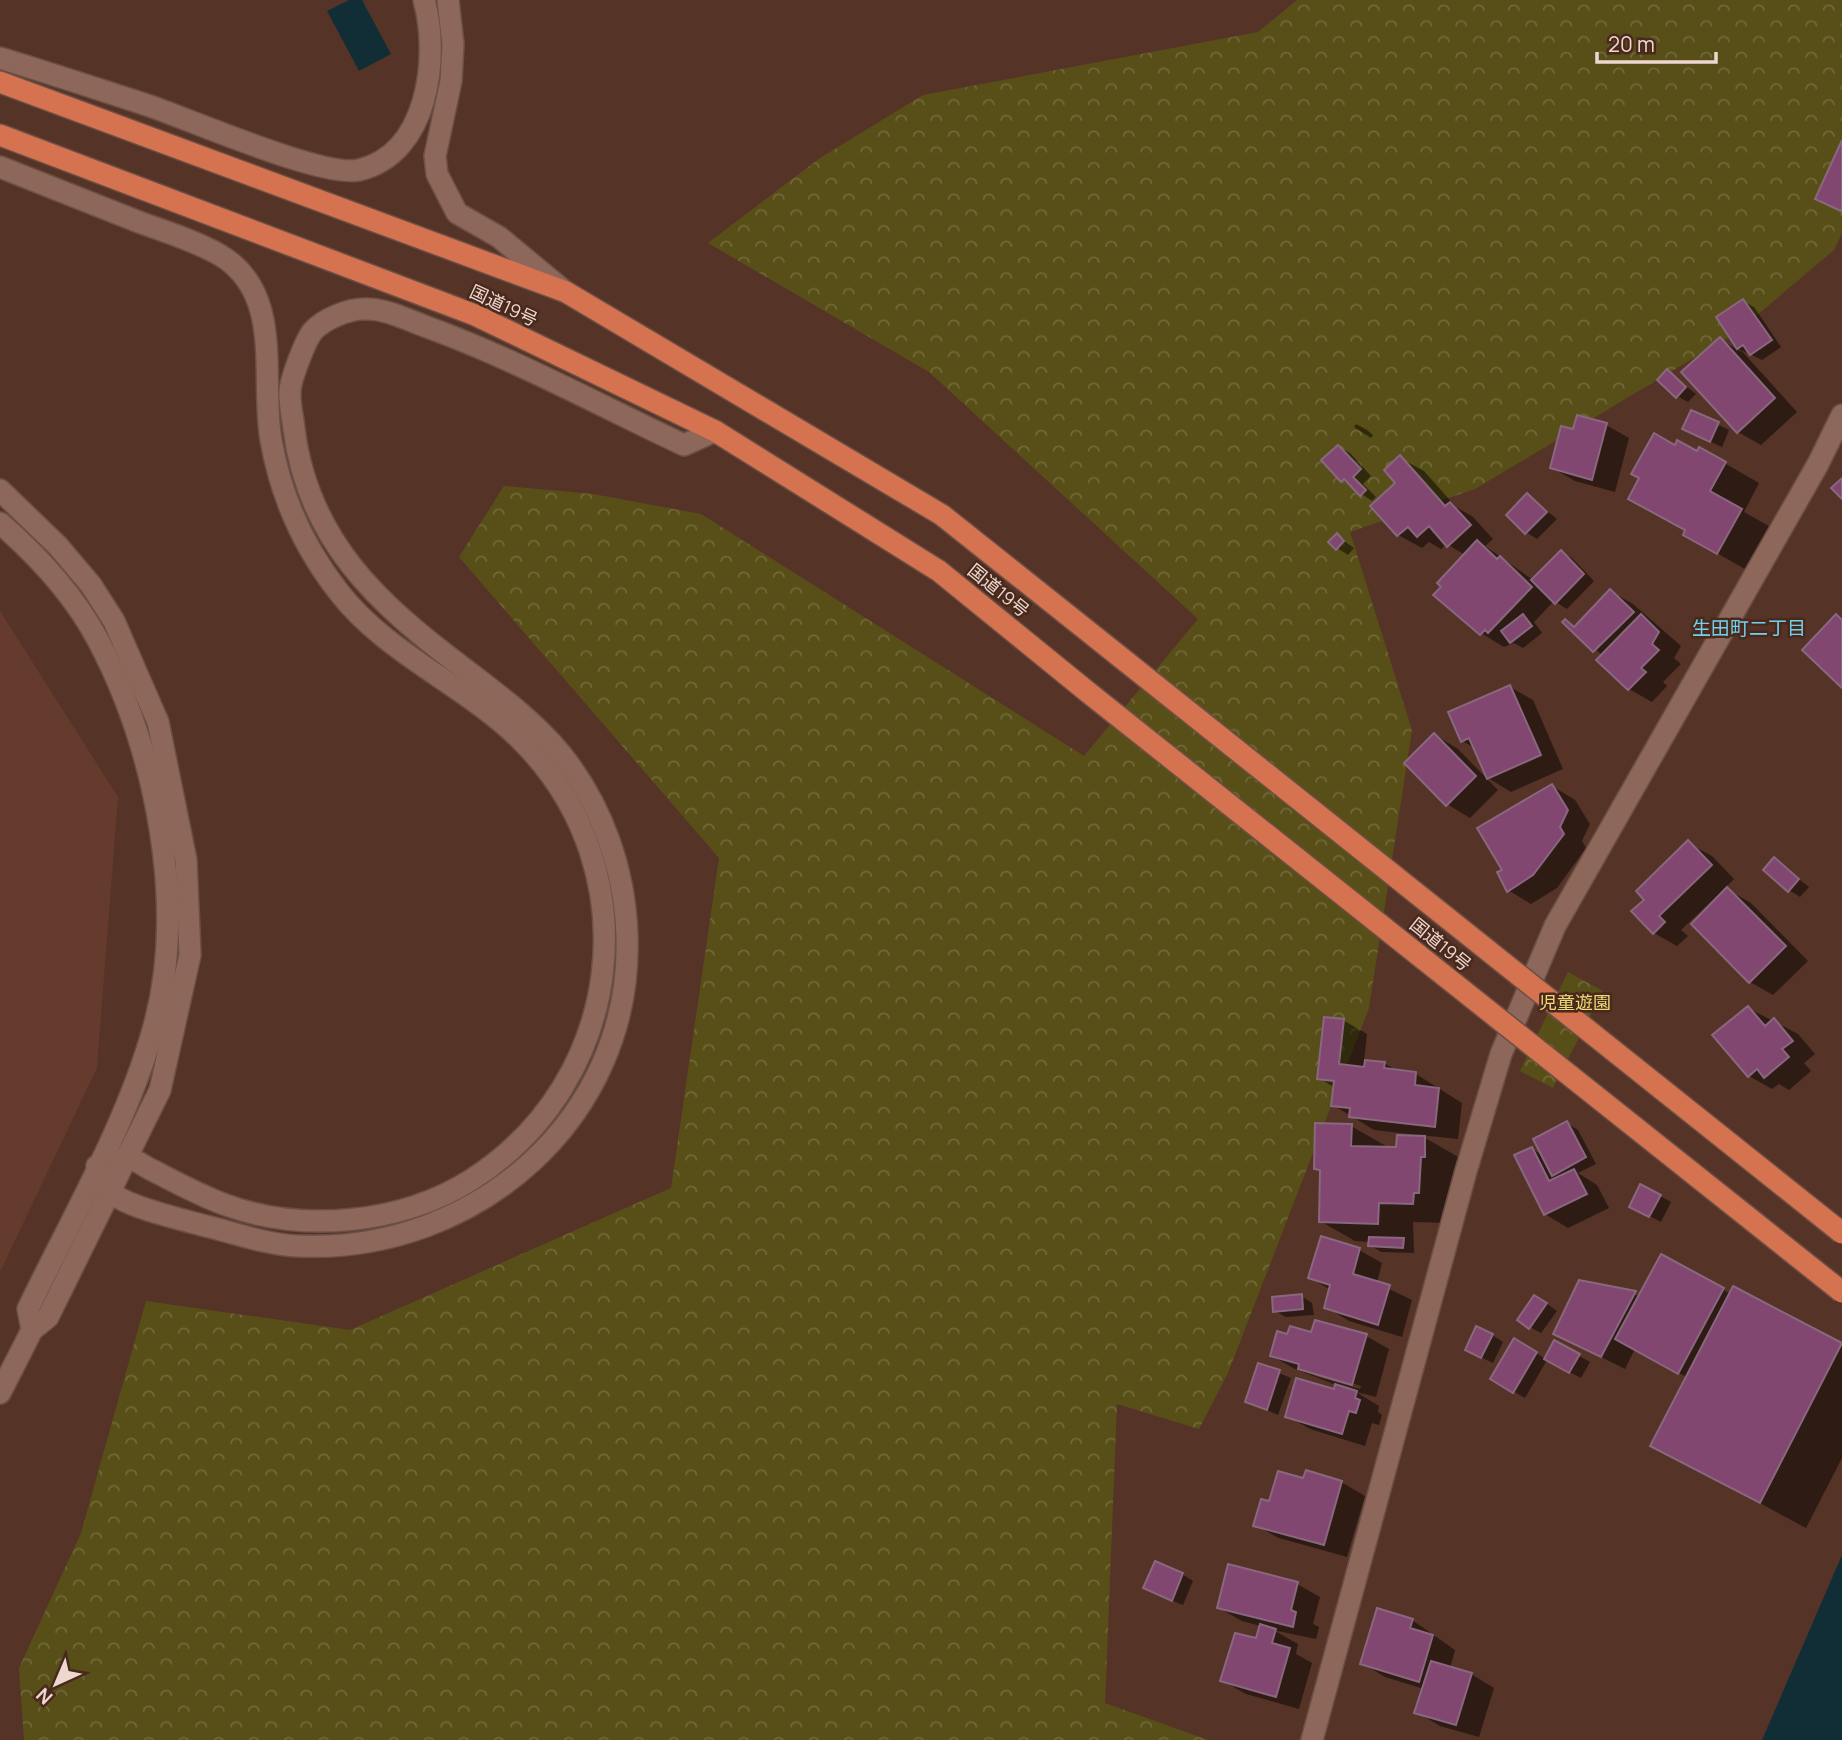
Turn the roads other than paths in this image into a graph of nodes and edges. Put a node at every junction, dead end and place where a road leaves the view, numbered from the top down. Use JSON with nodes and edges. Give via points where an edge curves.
{"nodes":[{"id":1,"x":424,"y":0,"type":"edge"},
{"id":2,"x":448,"y":0,"type":"edge"},
{"id":3,"x":0,"y":58,"type":"edge"},
{"id":4,"x":0,"y":82,"type":"edge"},
{"id":5,"x":0,"y":135,"type":"edge"},
{"id":6,"x":0,"y":167,"type":"edge"},
{"id":7,"x":566,"y":292,"type":"junction"},
{"id":8,"x":1842,"y":415,"type":"edge"},
{"id":9,"x":715,"y":431,"type":"junction"},
{"id":10,"x":0,"y":490,"type":"edge"},
{"id":11,"x":0,"y":523,"type":"edge"},
{"id":12,"x":128,"y":1158,"type":"junction"},
{"id":13,"x":97,"y":1166,"type":"junction"},
{"id":14,"x":111,"y":1193,"type":"junction"},
{"id":15,"x":1842,"y":1233,"type":"edge"},
{"id":16,"x":1842,"y":1292,"type":"edge"},
{"id":17,"x":32,"y":1330,"type":"junction"},
{"id":18,"x":0,"y":1393,"type":"edge"},
{"id":19,"x":1312,"y":1740,"type":"edge"}],
"edges":[{"from":1,"to":3,"type":"street","via":[[430,54],[426,94],[411,129],[388,159],[357,171],[326,169]]},
{"from":2,"to":7,"type":"street","via":[[451,81],[435,156],[437,174],[457,213],[499,237]]},
{"from":4,"to":7,"type":"highway","name":"国道19号"},
{"from":5,"to":9,"type":"highway","name":"国道19号","via":[[475,314]]},
{"from":6,"to":12,"type":"street","via":[[223,257],[254,288],[266,320],[265,382],[271,439],[296,526],[340,595],[371,626],[499,720],[547,770],[570,804],[591,850],[602,900],[607,949],[586,1044],[568,1079],[522,1140],[469,1182],[421,1205],[360,1219],[300,1221],[228,1206]]},
{"from":7,"to":15,"type":"highway","name":"国道19号","bridge":true,"via":[[942,515]]},
{"from":8,"to":19,"type":"street","via":[[1555,926],[1501,1054]]},
{"from":9,"to":14,"type":"street","via":[[684,445],[461,339],[399,316],[365,308],[341,313],[314,330],[289,388],[295,437],[318,517],[354,570],[387,606],[537,727],[589,795],[611,844],[626,899],[628,953],[621,1007],[608,1052],[565,1127],[513,1179],[479,1203],[427,1227],[363,1242],[296,1246],[155,1213]]},
{"from":9,"to":16,"type":"highway","name":"国道19号","bridge":true,"via":[[939,571]]},
{"from":10,"to":12,"type":"street","via":[[58,546],[114,621],[158,722],[186,860],[190,955],[160,1090]]},
{"from":11,"to":13,"type":"street","via":[[61,585],[98,639],[141,742],[161,848],[167,908],[164,969],[154,1027],[135,1085]]},
{"from":12,"to":13,"type":"street"},
{"from":12,"to":14,"type":"street"},
{"from":13,"to":14,"type":"street"},
{"from":13,"to":17,"type":"street","via":[[28,1309]]},
{"from":14,"to":17,"type":"street","via":[[48,1317]]},
{"from":17,"to":18,"type":"street"}]}
